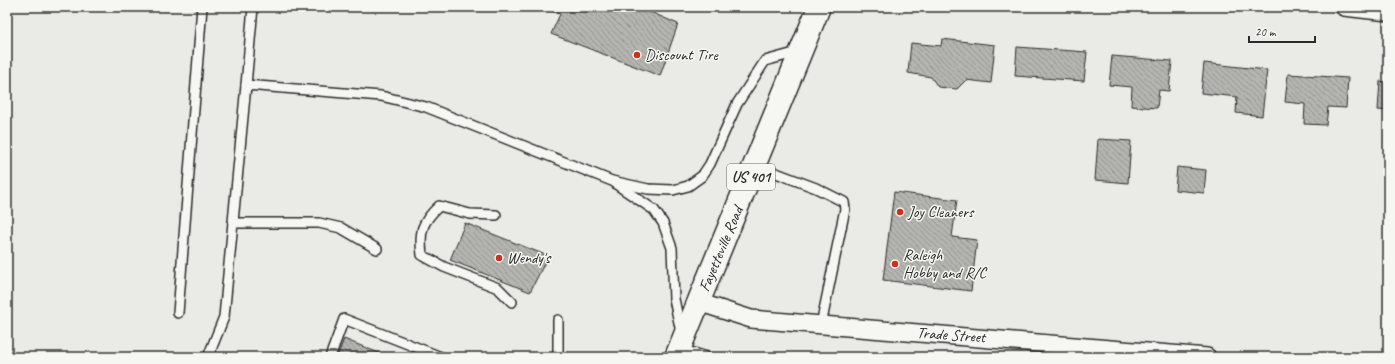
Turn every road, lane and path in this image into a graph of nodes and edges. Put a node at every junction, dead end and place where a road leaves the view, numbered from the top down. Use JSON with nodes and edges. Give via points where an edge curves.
{"nodes":[{"id":1,"x":202,"y":7,"type":"edge"},
{"id":2,"x":253,"y":7,"type":"edge"},
{"id":3,"x":819,"y":7,"type":"edge"},
{"id":4,"x":1344,"y":7,"type":"edge"},
{"id":5,"x":1388,"y":12,"type":"edge"},
{"id":6,"x":801,"y":51,"type":"junction"},
{"id":7,"x":246,"y":85,"type":"junction"},
{"id":8,"x":755,"y":165,"type":"junction"},
{"id":9,"x":612,"y":181,"type":"junction"},
{"id":10,"x":496,"y":215,"type":"dead end"},
{"id":11,"x":234,"y":222,"type":"junction"},
{"id":12,"x":376,"y":249,"type":"dead end"},
{"id":13,"x":512,"y":302,"type":"dead end"},
{"id":14,"x":698,"y":302,"type":"junction"},
{"id":15,"x":178,"y":314,"type":"dead end"},
{"id":16,"x":558,"y":320,"type":"dead end"},
{"id":17,"x":821,"y":325,"type":"junction"},
{"id":18,"x":680,"y":349,"type":"edge"},
{"id":19,"x":208,"y":357,"type":"edge"},
{"id":20,"x":330,"y":357,"type":"edge"},
{"id":21,"x":441,"y":357,"type":"edge"},
{"id":22,"x":558,"y":357,"type":"edge"},
{"id":23,"x":706,"y":357,"type":"edge"},
{"id":24,"x":1207,"y":357,"type":"edge"}],
"edges":[{"from":1,"to":15,"type":"lane"},
{"from":2,"to":7,"type":"lane"},
{"from":3,"to":6,"type":"highway","name":"Fayetteville Road","number":"US 401"},
{"from":4,"to":5,"type":"street"},
{"from":6,"to":8,"type":"highway","name":"Fayetteville Road","number":"US 401"},
{"from":6,"to":9,"type":"lane","via":[[765,61],[738,104],[710,164],[702,176],[688,186],[660,190]]},
{"from":7,"to":9,"type":"lane","via":[[381,96],[426,106]]},
{"from":7,"to":11,"type":"lane"},
{"from":8,"to":14,"type":"highway","name":"Fayetteville Road","number":"US 401"},
{"from":8,"to":17,"type":"lane","via":[[816,188],[844,202],[845,209]]},
{"from":9,"to":18,"type":"lane","via":[[654,210],[663,222],[672,248],[674,299]]},
{"from":10,"to":13,"type":"lane","via":[[470,214],[439,206],[426,219],[420,237],[422,254],[498,288]]},
{"from":11,"to":12,"type":"lane","via":[[319,223],[341,228]]},
{"from":11,"to":19,"type":"lane","via":[[224,317]]},
{"from":14,"to":17,"type":"street","name":"Trade Street","via":[[751,319]]},
{"from":14,"to":18,"type":"highway","name":"Fayetteville Road","number":"US 401"},
{"from":16,"to":22,"type":"lane"},
{"from":17,"to":24,"type":"street","name":"Trade Street"},
{"from":18,"to":23,"type":"lane"},
{"from":20,"to":21,"type":"lane","via":[[344,318]]}]}
